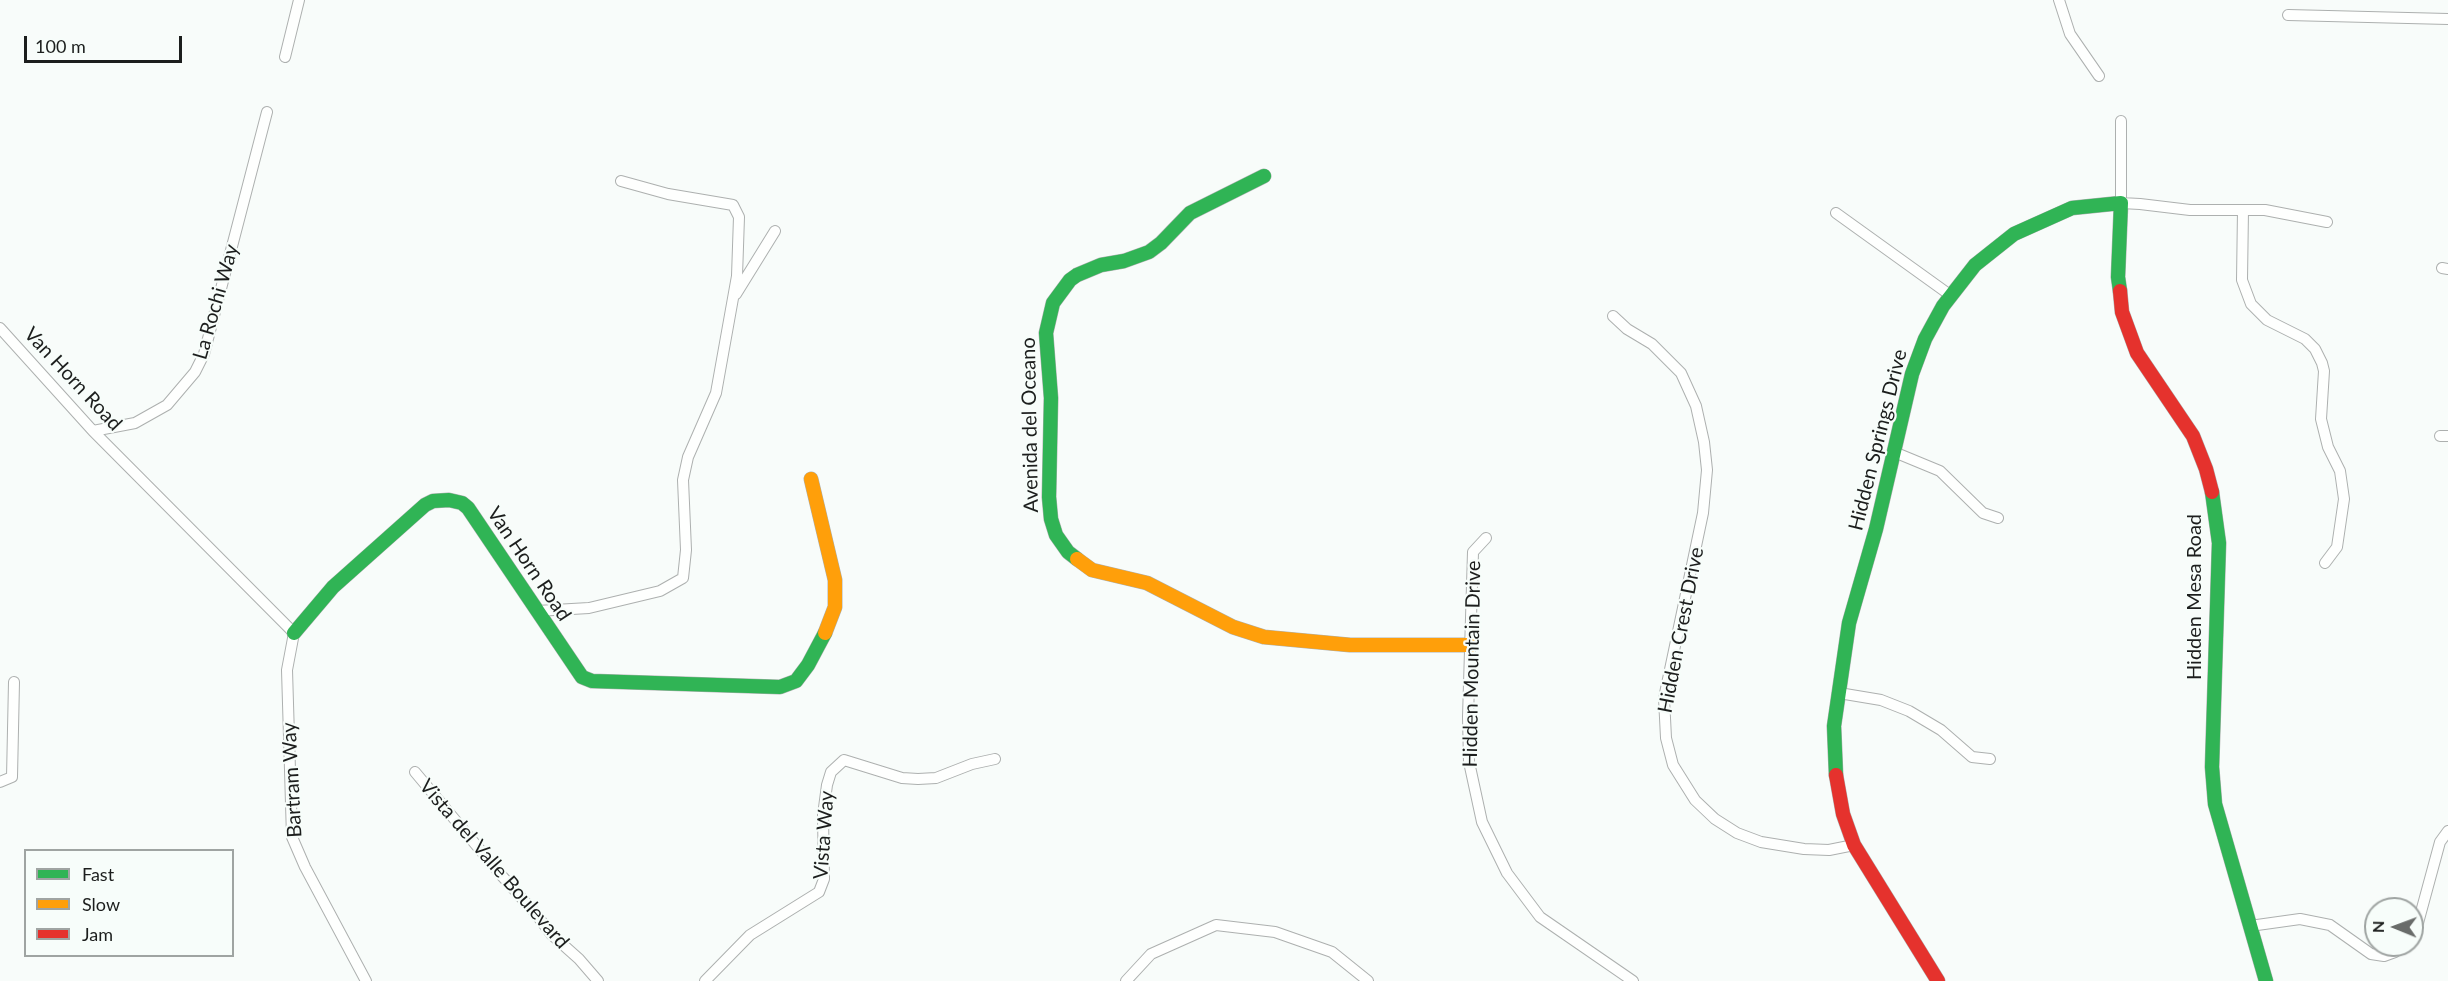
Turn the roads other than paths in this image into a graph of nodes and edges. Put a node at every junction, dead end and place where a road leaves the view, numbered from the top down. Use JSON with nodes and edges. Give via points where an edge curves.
{"nodes":[{"id":1,"x":299,"y":0,"type":"edge"},
{"id":2,"x":2059,"y":0,"type":"edge"},
{"id":3,"x":2288,"y":15,"type":"dead end"},
{"id":4,"x":2448,"y":19,"type":"edge"},
{"id":5,"x":285,"y":57,"type":"dead end"},
{"id":6,"x":2099,"y":76,"type":"dead end"},
{"id":7,"x":267,"y":112,"type":"dead end"},
{"id":8,"x":2121,"y":121,"type":"dead end"},
{"id":9,"x":1264,"y":176,"type":"dead end"},
{"id":10,"x":621,"y":181,"type":"dead end"},
{"id":11,"x":2121,"y":203,"type":"junction"},
{"id":12,"x":2243,"y":210,"type":"junction"},
{"id":13,"x":1836,"y":213,"type":"dead end"},
{"id":14,"x":2327,"y":222,"type":"dead end"},
{"id":15,"x":775,"y":231,"type":"dead end"},
{"id":16,"x":1950,"y":295,"type":"junction"},
{"id":17,"x":733,"y":300,"type":"junction"},
{"id":18,"x":1613,"y":316,"type":"dead end"},
{"id":19,"x":0,"y":328,"type":"edge"},
{"id":20,"x":93,"y":430,"type":"junction"},
{"id":21,"x":1894,"y":452,"type":"junction"},
{"id":22,"x":811,"y":479,"type":"dead end"},
{"id":23,"x":1998,"y":518,"type":"dead end"},
{"id":24,"x":1486,"y":537,"type":"dead end"},
{"id":25,"x":2325,"y":563,"type":"dead end"},
{"id":26,"x":537,"y":611,"type":"junction"},
{"id":27,"x":294,"y":633,"type":"junction"},
{"id":28,"x":1471,"y":645,"type":"junction"},
{"id":29,"x":14,"y":682,"type":"dead end"},
{"id":30,"x":1839,"y":693,"type":"junction"},
{"id":31,"x":995,"y":759,"type":"dead end"},
{"id":32,"x":1990,"y":759,"type":"dead end"},
{"id":33,"x":415,"y":772,"type":"dead end"},
{"id":34,"x":0,"y":782,"type":"edge"},
{"id":35,"x":2448,"y":831,"type":"edge"},
{"id":36,"x":1854,"y":845,"type":"junction"},
{"id":37,"x":2424,"y":901,"type":"edge"},
{"id":38,"x":2250,"y":926,"type":"junction"},
{"id":39,"x":2364,"y":950,"type":"edge"},
{"id":40,"x":366,"y":981,"type":"edge"},
{"id":41,"x":598,"y":981,"type":"edge"},
{"id":42,"x":705,"y":981,"type":"edge"},
{"id":43,"x":1126,"y":981,"type":"edge"},
{"id":44,"x":1368,"y":981,"type":"edge"},
{"id":45,"x":1633,"y":981,"type":"edge"},
{"id":46,"x":1938,"y":981,"type":"edge"},
{"id":47,"x":2266,"y":981,"type":"edge"}],
"edges":[{"from":1,"to":5,"type":"street"},
{"from":2,"to":6,"type":"street","via":[[2070,34]]},
{"from":3,"to":4,"type":"street"},
{"from":7,"to":20,"type":"street","name":"La Rochi Way","via":[[204,354],[195,372],[159,410],[135,423]]},
{"from":8,"to":11,"type":"street","name":"Hidden Mesa Road"},
{"from":9,"to":28,"type":"street","name":"Avenida del Oceano","via":[[1190,213],[1149,252],[1077,275],[1053,303],[1046,333],[1051,398],[1049,497],[1056,535],[1068,552],[1092,570],[1147,583],[1233,627],[1264,637],[1350,645]]},
{"from":10,"to":17,"type":"street","via":[[733,205],[739,217]]},
{"from":11,"to":12,"type":"street","name":"Hidden Springs Drive","via":[[2190,210]]},
{"from":11,"to":16,"type":"street","name":"Hidden Springs Drive","via":[[2072,208],[2014,234],[1975,265]]},
{"from":11,"to":38,"type":"street","name":"Hidden Mesa Road","via":[[2118,277],[2128,333],[2137,353],[2193,436],[2215,506],[2219,543],[2213,789]]},
{"from":12,"to":14,"type":"street","name":"Hidden Springs Drive","via":[[2265,210]]},
{"from":12,"to":25,"type":"street","via":[[2242,280],[2251,304],[2267,320],[2305,339],[2315,349],[2324,371],[2321,419],[2328,447],[2340,471],[2344,499],[2337,547]]},
{"from":13,"to":16,"type":"street"},
{"from":15,"to":17,"type":"street"},
{"from":16,"to":21,"type":"street","name":"Hidden Springs Drive","via":[[1917,356]]},
{"from":17,"to":26,"type":"street","via":[[716,393],[682,480],[686,550],[683,578],[660,591],[589,608]]},
{"from":18,"to":36,"type":"street","name":"Hidden Crest Drive","via":[[1652,344],[1681,373],[1696,406],[1704,442],[1707,470],[1703,513],[1664,698],[1665,738],[1673,765],[1695,800],[1737,833],[1761,842],[1804,849]]},
{"from":19,"to":20,"type":"street","name":"Van Horn Road"},
{"from":20,"to":27,"type":"street","name":"Van Horn Road"},
{"from":21,"to":23,"type":"street","via":[[1940,471],[1983,513]]},
{"from":21,"to":30,"type":"street","name":"Hidden Springs Drive","via":[[1849,623]]},
{"from":22,"to":26,"type":"street","name":"Van Horn Road","via":[[835,580],[835,607],[830,623],[796,681],[780,687],[592,681],[578,673]]},
{"from":24,"to":28,"type":"street","name":"Hidden Mountain Drive","via":[[1473,552]]},
{"from":26,"to":27,"type":"street","name":"Van Horn Road","via":[[468,508],[449,500],[433,501],[333,586]]},
{"from":27,"to":40,"type":"street","name":"Bartram Way","via":[[287,670],[292,837]]},
{"from":28,"to":45,"type":"street","name":"Hidden Mountain Drive","via":[[1469,762],[1476,802],[1490,841],[1507,873],[1540,917]]},
{"from":29,"to":34,"type":"street","via":[[12,777]]},
{"from":30,"to":32,"type":"street","via":[[1881,700],[1909,711],[1941,730],[1972,757]]},
{"from":30,"to":36,"type":"street","name":"Hidden Springs Drive","via":[[1834,726],[1835,772]]},
{"from":31,"to":42,"type":"street","name":"Vista Way","via":[[936,778],[918,779],[902,778],[844,760],[831,772],[827,785],[823,815],[824,879],[819,892],[750,935]]},
{"from":33,"to":41,"type":"street","name":"Vista del Valle Boulevard","via":[[550,934]]},
{"from":35,"to":37,"type":"street","via":[[2440,842]]},
{"from":36,"to":46,"type":"street","name":"Hidden Springs Drive"},
{"from":38,"to":39,"type":"street","via":[[2300,919],[2330,925]]},
{"from":38,"to":47,"type":"street","name":"Hidden Mesa Road"},
{"from":43,"to":44,"type":"street","via":[[1151,954],[1216,925],[1275,932],[1332,952]]}]}
